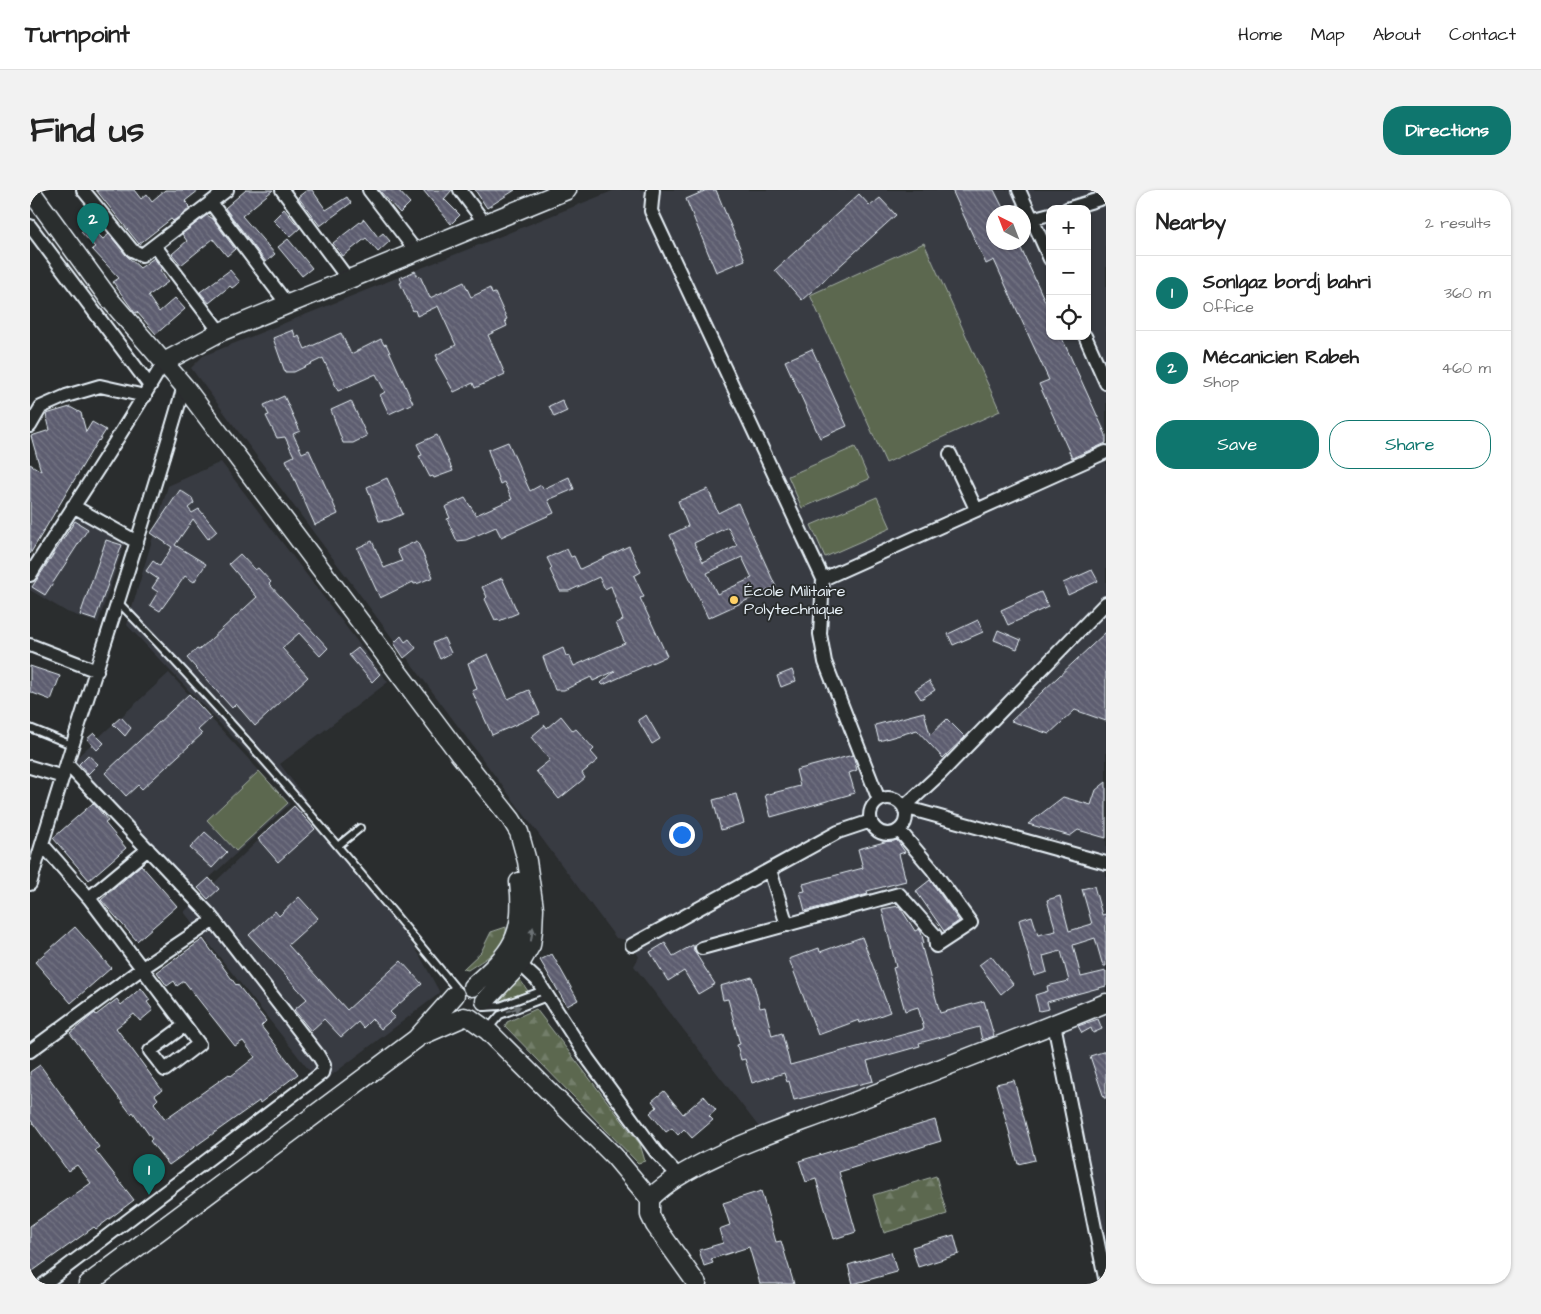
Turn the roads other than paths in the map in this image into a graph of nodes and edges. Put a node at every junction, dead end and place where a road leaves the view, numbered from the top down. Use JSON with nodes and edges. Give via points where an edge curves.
{"nodes":[{"id":1,"x":30,"y":190,"type":"edge"},
{"id":2,"x":83,"y":190,"type":"edge"},
{"id":3,"x":282,"y":190,"type":"edge"},
{"id":4,"x":369,"y":190,"type":"edge"},
{"id":5,"x":460,"y":190,"type":"edge"},
{"id":6,"x":654,"y":190,"type":"edge"},
{"id":7,"x":1019,"y":190,"type":"edge"},
{"id":8,"x":223,"y":191,"type":"edge"},
{"id":9,"x":561,"y":191,"type":"edge"},
{"id":10,"x":1106,"y":197,"type":"edge"},
{"id":11,"x":211,"y":203,"type":"junction"},
{"id":12,"x":1025,"y":205,"type":"edge"},
{"id":13,"x":1080,"y":205,"type":"edge"},
{"id":14,"x":48,"y":213,"type":"junction"},
{"id":15,"x":1046,"y":215,"type":"edge"},
{"id":16,"x":1031,"y":219,"type":"joint"},
{"id":17,"x":484,"y":222,"type":"junction"},
{"id":18,"x":30,"y":227,"type":"edge"},
{"id":19,"x":154,"y":246,"type":"junction"},
{"id":20,"x":415,"y":250,"type":"junction"},
{"id":21,"x":1046,"y":251,"type":"edge"},
{"id":22,"x":348,"y":279,"type":"junction"},
{"id":23,"x":287,"y":304,"type":"junction"},
{"id":24,"x":220,"y":332,"type":"junction"},
{"id":25,"x":1087,"y":340,"type":"edge"},
{"id":26,"x":164,"y":362,"type":"junction"},
{"id":27,"x":1106,"y":383,"type":"edge"},
{"id":28,"x":184,"y":386,"type":"junction"},
{"id":29,"x":148,"y":391,"type":"junction"},
{"id":30,"x":30,"y":426,"type":"edge"},
{"id":31,"x":1106,"y":452,"type":"edge"},
{"id":32,"x":950,"y":454,"type":"dead end"},
{"id":33,"x":72,"y":506,"type":"junction"},
{"id":34,"x":976,"y":509,"type":"junction"},
{"id":35,"x":137,"y":542,"type":"junction"},
{"id":36,"x":30,"y":576,"type":"edge"},
{"id":37,"x":823,"y":579,"type":"junction"},
{"id":38,"x":119,"y":603,"type":"junction"},
{"id":39,"x":1106,"y":603,"type":"edge"},
{"id":40,"x":30,"y":645,"type":"edge"},
{"id":41,"x":97,"y":671,"type":"junction"},
{"id":42,"x":30,"y":728,"type":"edge"},
{"id":43,"x":72,"y":745,"type":"junction"},
{"id":44,"x":67,"y":764,"type":"junction"},
{"id":45,"x":30,"y":767,"type":"edge"},
{"id":46,"x":63,"y":777,"type":"junction"},
{"id":47,"x":489,"y":793,"type":"junction"},
{"id":48,"x":879,"y":800,"type":"junction"},
{"id":49,"x":904,"y":807,"type":"junction"},
{"id":50,"x":870,"y":821,"type":"junction"},
{"id":51,"x":360,"y":828,"type":"dead end"},
{"id":52,"x":899,"y":830,"type":"junction"},
{"id":53,"x":42,"y":844,"type":"junction"},
{"id":54,"x":339,"y":845,"type":"junction"},
{"id":55,"x":148,"y":849,"type":"junction"},
{"id":56,"x":1106,"y":862,"type":"edge"},
{"id":57,"x":770,"y":870,"type":"junction"},
{"id":58,"x":30,"y":884,"type":"edge"},
{"id":59,"x":89,"y":898,"type":"junction"},
{"id":60,"x":214,"y":920,"type":"junction"},
{"id":61,"x":787,"y":925,"type":"junction"},
{"id":62,"x":632,"y":945,"type":"dead end"},
{"id":63,"x":702,"y":948,"type":"dead end"},
{"id":64,"x":520,"y":964,"type":"junction"},
{"id":65,"x":141,"y":970,"type":"junction"},
{"id":66,"x":462,"y":991,"type":"junction"},
{"id":67,"x":545,"y":994,"type":"junction"},
{"id":68,"x":1106,"y":1004,"type":"edge"},
{"id":69,"x":477,"y":1011,"type":"junction"},
{"id":70,"x":1054,"y":1024,"type":"junction"},
{"id":71,"x":184,"y":1026,"type":"dead end"},
{"id":72,"x":488,"y":1031,"type":"junction"},
{"id":73,"x":416,"y":1039,"type":"junction"},
{"id":74,"x":30,"y":1051,"type":"edge"},
{"id":75,"x":679,"y":1176,"type":"junction"},
{"id":76,"x":650,"y":1199,"type":"junction"},
{"id":77,"x":1106,"y":1283,"type":"edge"},
{"id":78,"x":44,"y":1284,"type":"edge"},
{"id":79,"x":88,"y":1284,"type":"edge"},
{"id":80,"x":697,"y":1284,"type":"edge"}],
"edges":[{"from":1,"to":14,"type":"main road"},
{"from":2,"to":19,"type":"street","via":[[132,250],[142,255]]},
{"from":3,"to":22,"type":"street"},
{"from":4,"to":20,"type":"street"},
{"from":5,"to":17,"type":"street"},
{"from":6,"to":37,"type":"street","via":[[651,210]]},
{"from":7,"to":12,"type":"street"},
{"from":8,"to":11,"type":"street"},
{"from":9,"to":17,"type":"main road"},
{"from":10,"to":13,"type":"street"},
{"from":11,"to":19,"type":"street"},
{"from":11,"to":23,"type":"street"},
{"from":14,"to":18,"type":"street"},
{"from":14,"to":26,"type":"main road","via":[[110,300]]},
{"from":15,"to":16,"type":"street"},
{"from":16,"to":21,"type":"street"},
{"from":17,"to":20,"type":"main road"},
{"from":18,"to":29,"type":"street"},
{"from":19,"to":24,"type":"street"},
{"from":20,"to":22,"type":"main road"},
{"from":22,"to":23,"type":"main road"},
{"from":23,"to":24,"type":"main road"},
{"from":24,"to":26,"type":"main road"},
{"from":25,"to":27,"type":"street"},
{"from":26,"to":28,"type":"main road"},
{"from":26,"to":29,"type":"street"},
{"from":28,"to":35,"type":"street"},
{"from":28,"to":47,"type":"main road"},
{"from":29,"to":30,"type":"street","via":[[100,386],[66,396],[41,407]]},
{"from":29,"to":33,"type":"street"},
{"from":31,"to":34,"type":"street"},
{"from":32,"to":34,"type":"street"},
{"from":33,"to":35,"type":"street"},
{"from":33,"to":36,"type":"street"},
{"from":34,"to":37,"type":"street"},
{"from":35,"to":38,"type":"street"},
{"from":37,"to":48,"type":"street","via":[[820,634],[825,662]]},
{"from":38,"to":41,"type":"street"},
{"from":38,"to":54,"type":"lane","via":[[169,654]]},
{"from":39,"to":49,"type":"street"},
{"from":40,"to":41,"type":"street"},
{"from":41,"to":43,"type":"street"},
{"from":42,"to":43,"type":"lane"},
{"from":43,"to":44,"type":"street"},
{"from":44,"to":46,"type":"street"},
{"from":44,"to":55,"type":"street"},
{"from":45,"to":46,"type":"street"},
{"from":46,"to":53,"type":"street"},
{"from":64,"to":47,"type":"main road","one_way":true,"via":[[531,945],[534,919],[527,861],[519,832]]},
{"from":47,"to":66,"type":"main road","via":[[515,851],[521,912],[514,941],[507,953]]},
{"from":48,"to":49,"type":"street","via":[[893,798]]},
{"from":48,"to":50,"type":"street","via":[[871,809]]},
{"from":49,"to":52,"type":"street","via":[[906,821]]},
{"from":49,"to":56,"type":"street"},
{"from":50,"to":52,"type":"street","via":[[882,833],[894,834]]},
{"from":50,"to":57,"type":"street","via":[[838,832]]},
{"from":51,"to":54,"type":"lane"},
{"from":52,"to":61,"type":"street","via":[[971,923],[936,946],[935,935],[899,894]]},
{"from":53,"to":58,"type":"street"},
{"from":53,"to":59,"type":"street"},
{"from":54,"to":66,"type":"lane"},
{"from":55,"to":59,"type":"street"},
{"from":55,"to":60,"type":"street"},
{"from":57,"to":61,"type":"street"},
{"from":57,"to":62,"type":"street"},
{"from":59,"to":65,"type":"street"},
{"from":60,"to":65,"type":"street"},
{"from":60,"to":78,"type":"street","via":[[318,1054],[324,1065],[322,1073]]},
{"from":61,"to":63,"type":"street"},
{"from":64,"to":67,"type":"street","via":[[534,976]]},
{"from":64,"to":69,"type":"main road"},
{"from":65,"to":71,"type":"street"},
{"from":65,"to":74,"type":"street"},
{"from":66,"to":69,"type":"main road","via":[[481,992]]},
{"from":66,"to":69,"type":"main road","via":[[453,1000],[456,1011]]},
{"from":66,"to":73,"type":"main road"},
{"from":67,"to":69,"type":"lane"},
{"from":72,"to":67,"type":"lane","one_way":true,"via":[[500,1015]]},
{"from":67,"to":75,"type":"street","via":[[608,1087],[661,1158]]},
{"from":68,"to":70,"type":"main road"},
{"from":69,"to":72,"type":"main road"},
{"from":69,"to":73,"type":"main road"},
{"from":70,"to":75,"type":"main road","via":[[756,1140]]},
{"from":70,"to":77,"type":"street"},
{"from":72,"to":76,"type":"main road","via":[[614,1156]]},
{"from":73,"to":79,"type":"main road"},
{"from":75,"to":76,"type":"main road"},
{"from":76,"to":80,"type":"main road","via":[[650,1215],[655,1225]]}]}
